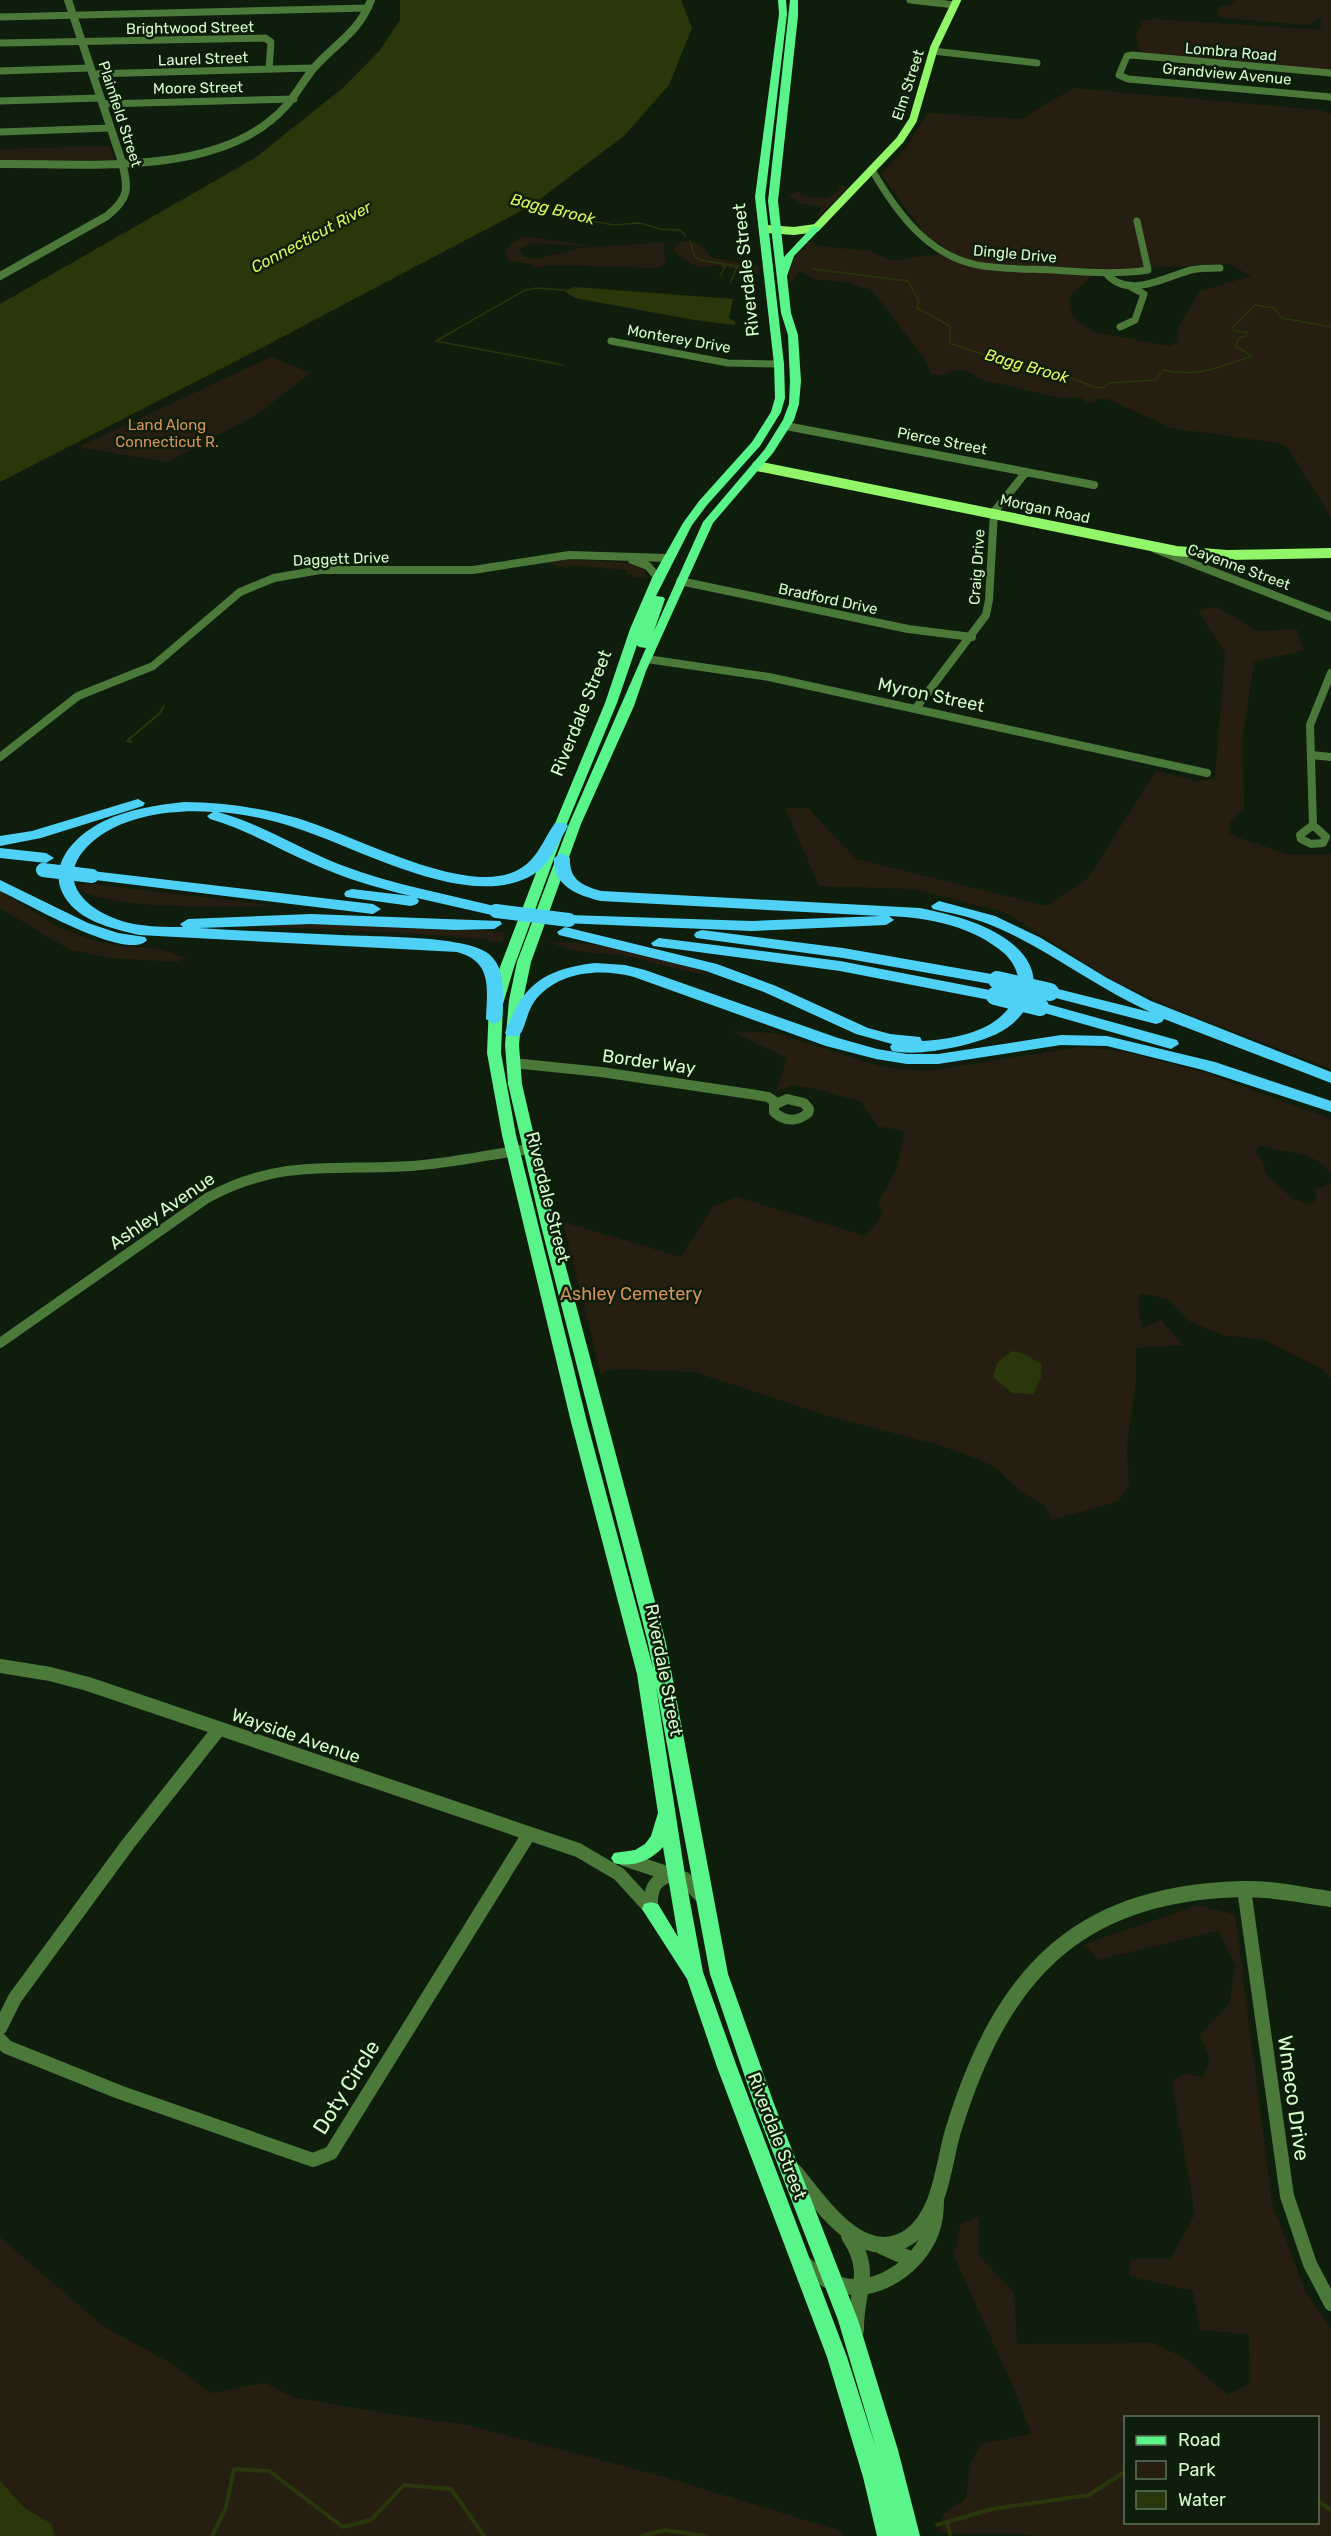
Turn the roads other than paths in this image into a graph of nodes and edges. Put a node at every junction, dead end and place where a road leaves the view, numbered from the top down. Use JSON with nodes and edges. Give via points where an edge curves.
{"nodes":[{"id":1,"x":68,"y":0,"type":"edge"},
{"id":2,"x":370,"y":0,"type":"edge"},
{"id":3,"x":782,"y":0,"type":"edge"},
{"id":4,"x":794,"y":0,"type":"edge"},
{"id":5,"x":910,"y":0,"type":"edge"},
{"id":6,"x":956,"y":2,"type":"edge"},
{"id":7,"x":368,"y":8,"type":"junction"},
{"id":8,"x":73,"y":15,"type":"junction"},
{"id":9,"x":0,"y":17,"type":"edge"},
{"id":10,"x":81,"y":41,"type":"junction"},
{"id":11,"x":0,"y":43,"type":"edge"},
{"id":12,"x":933,"y":51,"type":"junction"},
{"id":13,"x":1037,"y":63,"type":"dead end"},
{"id":14,"x":314,"y":68,"type":"junction"},
{"id":15,"x":269,"y":69,"type":"junction"},
{"id":16,"x":0,"y":71,"type":"edge"},
{"id":17,"x":91,"y":71,"type":"junction"},
{"id":18,"x":1331,"y":73,"type":"edge"},
{"id":19,"x":1120,"y":77,"type":"joint"},
{"id":20,"x":1331,"y":97,"type":"edge"},
{"id":21,"x":294,"y":99,"type":"junction"},
{"id":22,"x":0,"y":101,"type":"edge"},
{"id":23,"x":101,"y":101,"type":"junction"},
{"id":24,"x":110,"y":128,"type":"junction"},
{"id":25,"x":0,"y":132,"type":"edge"},
{"id":26,"x":122,"y":162,"type":"junction"},
{"id":27,"x":0,"y":164,"type":"edge"},
{"id":28,"x":872,"y":170,"type":"junction"},
{"id":29,"x":1137,"y":221,"type":"dead end"},
{"id":30,"x":819,"y":224,"type":"junction"},
{"id":31,"x":763,"y":229,"type":"junction"},
{"id":32,"x":777,"y":229,"type":"junction"},
{"id":33,"x":1220,"y":268,"type":"dead end"},
{"id":34,"x":1106,"y":273,"type":"junction"},
{"id":35,"x":0,"y":276,"type":"edge"},
{"id":36,"x":782,"y":277,"type":"junction"},
{"id":37,"x":1125,"y":285,"type":"junction"},
{"id":38,"x":774,"y":324,"type":"junction"},
{"id":39,"x":1120,"y":327,"type":"dead end"},
{"id":40,"x":611,"y":341,"type":"dead end"},
{"id":41,"x":794,"y":356,"type":"junction"},
{"id":42,"x":779,"y":364,"type":"junction"},
{"id":43,"x":786,"y":426,"type":"junction"},
{"id":44,"x":738,"y":464,"type":"junction"},
{"id":45,"x":757,"y":466,"type":"junction"},
{"id":46,"x":1026,"y":472,"type":"junction"},
{"id":47,"x":1094,"y":485,"type":"dead end"},
{"id":48,"x":994,"y":512,"type":"junction"},
{"id":49,"x":1137,"y":543,"type":"junction"},
{"id":50,"x":694,"y":550,"type":"junction"},
{"id":51,"x":1186,"y":552,"type":"junction"},
{"id":52,"x":1331,"y":553,"type":"edge"},
{"id":53,"x":620,"y":557,"type":"junction"},
{"id":54,"x":668,"y":558,"type":"junction"},
{"id":55,"x":1200,"y":567,"type":"junction"},
{"id":56,"x":658,"y":578,"type":"junction"},
{"id":57,"x":680,"y":581,"type":"junction"},
{"id":58,"x":1331,"y":617,"type":"edge"},
{"id":59,"x":972,"y":636,"type":"junction"},
{"id":60,"x":647,"y":659,"type":"junction"},
{"id":61,"x":640,"y":671,"type":"junction"},
{"id":62,"x":1331,"y":673,"type":"edge"},
{"id":63,"x":916,"y":708,"type":"junction"},
{"id":64,"x":1311,"y":755,"type":"junction"},
{"id":65,"x":1331,"y":756,"type":"edge"},
{"id":66,"x":0,"y":757,"type":"edge"},
{"id":67,"x":1207,"y":773,"type":"dead end"},
{"id":68,"x":1313,"y":825,"type":"dead end"},
{"id":69,"x":560,"y":826,"type":"junction"},
{"id":70,"x":312,"y":828,"type":"junction"},
{"id":71,"x":94,"y":834,"type":"junction"},
{"id":72,"x":0,"y":841,"type":"edge"},
{"id":73,"x":0,"y":853,"type":"edge"},
{"id":74,"x":562,"y":858,"type":"junction"},
{"id":75,"x":45,"y":864,"type":"junction"},
{"id":76,"x":0,"y":865,"type":"edge"},
{"id":77,"x":0,"y":885,"type":"edge"},
{"id":78,"x":73,"y":898,"type":"junction"},
{"id":79,"x":632,"y":899,"type":"junction"},
{"id":80,"x":495,"y":917,"type":"junction"},
{"id":81,"x":567,"y":926,"type":"junction"},
{"id":82,"x":998,"y":941,"type":"junction"},
{"id":83,"x":422,"y":944,"type":"junction"},
{"id":84,"x":996,"y":988,"type":"junction"},
{"id":85,"x":495,"y":1019,"type":"junction"},
{"id":86,"x":773,"y":1021,"type":"junction"},
{"id":87,"x":986,"y":1031,"type":"junction"},
{"id":88,"x":513,"y":1033,"type":"junction"},
{"id":89,"x":513,"y":1063,"type":"junction"},
{"id":90,"x":1294,"y":1064,"type":"junction"},
{"id":91,"x":1331,"y":1078,"type":"edge"},
{"id":92,"x":1331,"y":1102,"type":"edge"},
{"id":93,"x":777,"y":1103,"type":"dead end"},
{"id":94,"x":1331,"y":1107,"type":"edge"},
{"id":95,"x":523,"y":1154,"type":"junction"},
{"id":96,"x":0,"y":1343,"type":"edge"},
{"id":97,"x":0,"y":1666,"type":"edge"},
{"id":98,"x":219,"y":1729,"type":"junction"},
{"id":99,"x":665,"y":1803,"type":"junction"},
{"id":100,"x":529,"y":1834,"type":"junction"},
{"id":101,"x":578,"y":1850,"type":"junction"},
{"id":102,"x":620,"y":1858,"type":"junction"},
{"id":103,"x":676,"y":1875,"type":"junction"},
{"id":104,"x":1244,"y":1889,"type":"junction"},
{"id":105,"x":1331,"y":1899,"type":"edge"},
{"id":106,"x":705,"y":1903,"type":"junction"},
{"id":107,"x":651,"y":1910,"type":"junction"},
{"id":108,"x":698,"y":1983,"type":"junction"},
{"id":109,"x":0,"y":2028,"type":"edge"},
{"id":110,"x":0,"y":2040,"type":"edge"},
{"id":111,"x":788,"y":2164,"type":"junction"},
{"id":112,"x":936,"y":2199,"type":"junction"},
{"id":113,"x":841,"y":2225,"type":"junction"},
{"id":114,"x":881,"y":2246,"type":"junction"},
{"id":115,"x":912,"y":2260,"type":"junction"},
{"id":116,"x":801,"y":2261,"type":"junction"},
{"id":117,"x":835,"y":2284,"type":"junction"},
{"id":118,"x":861,"y":2287,"type":"junction"},
{"id":119,"x":1331,"y":2304,"type":"edge"},
{"id":120,"x":861,"y":2360,"type":"junction"},
{"id":121,"x":888,"y":2536,"type":"edge"},
{"id":122,"x":909,"y":2536,"type":"edge"}],
"edges":[{"from":1,"to":8,"type":"street","name":"Plainfield Street"},
{"from":2,"to":7,"type":"street"},
{"from":3,"to":31,"type":"main road","name":"Riverdale Street","via":[[761,186]]},
{"from":4,"to":32,"type":"main road","name":"Riverdale Street","via":[[773,201]]},
{"from":5,"to":6,"type":"street"},
{"from":6,"to":12,"type":"main road","name":"Elm Street"},
{"from":7,"to":8,"type":"street"},
{"from":7,"to":14,"type":"street","via":[[356,32]]},
{"from":8,"to":9,"type":"street"},
{"from":8,"to":10,"type":"street","name":"Plainfield Street"},
{"from":10,"to":11,"type":"street"},
{"from":10,"to":15,"type":"street","name":"Brightwood Street","via":[[267,39],[271,43]]},
{"from":10,"to":17,"type":"street","name":"Plainfield Street"},
{"from":12,"to":13,"type":"street"},
{"from":12,"to":28,"type":"main road","name":"Elm Street","via":[[913,120]]},
{"from":14,"to":15,"type":"street","name":"Laurel Street"},
{"from":14,"to":21,"type":"street"},
{"from":15,"to":17,"type":"street","name":"Laurel Street"},
{"from":16,"to":17,"type":"street","name":"Laurel Street"},
{"from":17,"to":23,"type":"street","name":"Plainfield Street"},
{"from":18,"to":19,"type":"street","name":"Lombra Road","via":[[1128,56]]},
{"from":19,"to":20,"type":"street","name":"Grandview Avenue"},
{"from":21,"to":23,"type":"street","name":"Moore Street"},
{"from":21,"to":26,"type":"street","via":[[235,144],[174,158]]},
{"from":22,"to":23,"type":"street","name":"Moore Street"},
{"from":23,"to":24,"type":"street","name":"Plainfield Street"},
{"from":24,"to":25,"type":"street"},
{"from":24,"to":26,"type":"street","name":"Plainfield Street"},
{"from":26,"to":27,"type":"street"},
{"from":26,"to":35,"type":"street","name":"Plainfield Street","via":[[128,183],[119,207]]},
{"from":28,"to":30,"type":"main road","name":"Elm Street"},
{"from":28,"to":34,"type":"street","name":"Dingle Drive","via":[[905,222],[930,246],[965,263]]},
{"from":29,"to":34,"type":"street","name":"Dingle Drive","via":[[1148,270]]},
{"from":30,"to":32,"type":"main road"},
{"from":30,"to":36,"type":"main road","via":[[790,255]]},
{"from":31,"to":32,"type":"main road"},
{"from":31,"to":38,"type":"main road","name":"Riverdale Street"},
{"from":32,"to":36,"type":"main road","name":"Riverdale Street"},
{"from":33,"to":37,"type":"street","via":[[1191,271],[1150,284]]},
{"from":34,"to":37,"type":"street","via":[[1114,282]]},
{"from":36,"to":41,"type":"main road","name":"Riverdale Street"},
{"from":37,"to":39,"type":"street","via":[[1144,294],[1135,320]]},
{"from":38,"to":41,"type":"main road","via":[[784,323],[788,348]]},
{"from":38,"to":42,"type":"main road","name":"Riverdale Street"},
{"from":40,"to":42,"type":"street","name":"Monterey Drive","via":[[728,363]]},
{"from":41,"to":43,"type":"main road","name":"Riverdale Street","via":[[796,391]]},
{"from":42,"to":44,"type":"main road","name":"Riverdale Street","via":[[781,385],[776,411]]},
{"from":43,"to":45,"type":"main road","name":"Riverdale Street"},
{"from":43,"to":46,"type":"street","name":"Pierce Street"},
{"from":44,"to":45,"type":"main road"},
{"from":44,"to":54,"type":"main road","name":"Riverdale Street","via":[[703,503]]},
{"from":45,"to":48,"type":"main road","name":"Morgan Road"},
{"from":45,"to":50,"type":"main road","name":"Riverdale Street","via":[[722,503]]},
{"from":46,"to":47,"type":"street","name":"Pierce Street"},
{"from":46,"to":48,"type":"street"},
{"from":48,"to":49,"type":"main road","name":"Morgan Road"},
{"from":48,"to":59,"type":"street","name":"Craig Drive","via":[[988,609]]},
{"from":49,"to":51,"type":"main road","name":"Morgan Road"},
{"from":49,"to":55,"type":"street","name":"Cayenne Street"},
{"from":50,"to":54,"type":"main road"},
{"from":50,"to":57,"type":"main road","name":"Riverdale Street"},
{"from":51,"to":52,"type":"main road","name":"Morgan Road"},
{"from":51,"to":55,"type":"street","via":[[1186,560]]},
{"from":53,"to":54,"type":"street","name":"Daggett Drive"},
{"from":53,"to":56,"type":"street","via":[[643,562]]},
{"from":53,"to":66,"type":"street","name":"Daggett Drive","via":[[557,555],[460,571],[320,570],[268,579],[237,595],[157,664],[78,696]]},
{"from":54,"to":56,"type":"main road","name":"Riverdale Street"},
{"from":54,"to":61,"type":"main road","via":[[674,568],[639,657]]},
{"from":55,"to":58,"type":"street","name":"Cayenne Street"},
{"from":56,"to":69,"type":"main road","name":"Riverdale Street"},
{"from":57,"to":59,"type":"street","name":"Bradford Drive","via":[[908,629]]},
{"from":57,"to":60,"type":"main road","name":"Riverdale Street"},
{"from":59,"to":63,"type":"street","name":"Craig Drive"},
{"from":60,"to":61,"type":"main road","name":"Riverdale Street"},
{"from":60,"to":63,"type":"street","name":"Myron Street","via":[[724,669]]},
{"from":61,"to":74,"type":"main road","name":"Riverdale Street"},
{"from":62,"to":64,"type":"street","via":[[1311,718]]},
{"from":63,"to":67,"type":"street","name":"Myron Street"},
{"from":64,"to":65,"type":"street"},
{"from":64,"to":68,"type":"street"},
{"from":69,"to":70,"type":"highway","via":[[531,868],[503,879],[476,882],[452,880]]},
{"from":69,"to":85,"type":"main road","name":"Riverdale Street","via":[[507,967]]},
{"from":70,"to":71,"type":"highway","via":[[259,813],[190,807],[135,815]]},
{"from":70,"to":72,"type":"highway","via":[[232,804],[167,800],[118,808],[35,836]]},
{"from":71,"to":78,"type":"highway","via":[[74,851],[65,867],[65,884]]},
{"from":71,"to":80,"type":"highway","via":[[145,816],[210,815],[238,823],[295,852],[360,877]]},
{"from":73,"to":75,"type":"highway"},
{"from":74,"to":79,"type":"highway","via":[[563,875],[571,884],[595,894]]},
{"from":74,"to":88,"type":"main road","name":"Riverdale Street","via":[[521,972]]},
{"from":75,"to":76,"type":"highway"},
{"from":75,"to":80,"type":"highway","bridge":true},
{"from":77,"to":83,"type":"highway","via":[[82,928],[119,938]]},
{"from":78,"to":80,"type":"highway","via":[[88,910],[110,919],[149,925],[304,919],[455,925]]},
{"from":78,"to":83,"type":"highway","via":[[108,921],[147,931]]},
{"from":79,"to":82,"type":"highway","via":[[910,912],[956,921]]},
{"from":79,"to":90,"type":"highway","via":[[919,904],[972,912],[1007,926],[1140,1002]]},
{"from":80,"to":81,"type":"highway"},
{"from":81,"to":82,"type":"highway","via":[[610,919],[776,926],[918,918],[962,925]]},
{"from":81,"to":84,"type":"highway"},
{"from":81,"to":87,"type":"highway","via":[[719,970],[874,1035],[904,1041],[937,1041]]},
{"from":82,"to":87,"type":"highway","via":[[1021,963],[1027,985],[1016,1011]]},
{"from":83,"to":85,"type":"highway","via":[[459,948],[489,962],[495,974]]},
{"from":84,"to":90,"type":"highway","bridge":true,"via":[[1050,992],[1172,1024]]},
{"from":84,"to":92,"type":"highway","bridge":true,"via":[[1040,1007],[1187,1049]]},
{"from":85,"to":95,"type":"main road","name":"Riverdale Street","via":[[498,1086]]},
{"from":86,"to":87,"type":"highway","via":[[843,1040],[895,1047],[947,1044]]},
{"from":86,"to":88,"type":"highway","via":[[634,972],[600,967],[570,972],[542,985],[525,1004]]},
{"from":86,"to":94,"type":"highway","via":[[857,1050],[917,1059],[956,1058],[1061,1040],[1114,1042],[1209,1066]]},
{"from":88,"to":89,"type":"main road","name":"Riverdale Street"},
{"from":89,"to":93,"type":"street","name":"Border Way","via":[[750,1094]]},
{"from":89,"to":95,"type":"main road","name":"Riverdale Street"},
{"from":90,"to":91,"type":"highway"},
{"from":95,"to":96,"type":"street","name":"Ashley Avenue","via":[[487,1162],[281,1170],[240,1180],[207,1198]]},
{"from":95,"to":99,"type":"main road","name":"Riverdale Street","via":[[579,1422],[645,1674]]},
{"from":95,"to":106,"type":"main road","name":"Riverdale Street","via":[[657,1643]]},
{"from":97,"to":98,"type":"street","name":"Wayside Avenue","via":[[88,1684]]},
{"from":98,"to":100,"type":"street","name":"Wayside Avenue"},
{"from":98,"to":109,"type":"street","via":[[128,1844],[15,1998]]},
{"from":99,"to":102,"type":"main road","via":[[655,1847],[638,1857]]},
{"from":99,"to":103,"type":"main road","name":"Riverdale Street"},
{"from":100,"to":101,"type":"street","name":"Wayside Avenue"},
{"from":100,"to":110,"type":"street","name":"Doty Circle","via":[[331,2152],[313,2160],[111,2089],[7,2047]]},
{"from":101,"to":102,"type":"street","name":"Wayside Avenue"},
{"from":101,"to":107,"type":"street","name":"Wayside Avenue","via":[[620,1872]]},
{"from":102,"to":103,"type":"street","name":"Wayside Avenue"},
{"from":103,"to":106,"type":"street","name":"Wayside Avenue","via":[[690,1882]]},
{"from":103,"to":107,"type":"street","via":[[654,1882]]},
{"from":103,"to":108,"type":"main road","name":"Riverdale Street"},
{"from":104,"to":105,"type":"street"},
{"from":104,"to":112,"type":"street","via":[[1173,1896],[1121,1911],[1082,1929],[1040,1961],[1007,2004],[968,2086]]},
{"from":104,"to":119,"type":"street","name":"Wmeco Drive","via":[[1287,2196],[1306,2255]]},
{"from":106,"to":111,"type":"main road","name":"Riverdale Street","via":[[733,2020]]},
{"from":107,"to":108,"type":"main road"},
{"from":108,"to":116,"type":"main road","name":"Riverdale Street"},
{"from":111,"to":113,"type":"street"},
{"from":111,"to":117,"type":"main road","name":"Riverdale Street"},
{"from":112,"to":114,"type":"street","via":[[912,2235]]},
{"from":112,"to":115,"type":"street","via":[[931,2235]]},
{"from":113,"to":114,"type":"street","via":[[859,2239]]},
{"from":113,"to":118,"type":"street","via":[[863,2259]]},
{"from":114,"to":115,"type":"street"},
{"from":115,"to":118,"type":"street","via":[[883,2281]]},
{"from":116,"to":117,"type":"street"},
{"from":116,"to":121,"type":"main road","name":"Riverdale Street","via":[[841,2367]]},
{"from":117,"to":118,"type":"street"},
{"from":117,"to":120,"type":"main road","name":"Riverdale Street"},
{"from":118,"to":120,"type":"street","via":[[856,2326]]},
{"from":120,"to":122,"type":"main road","name":"Riverdale Street"}]}
